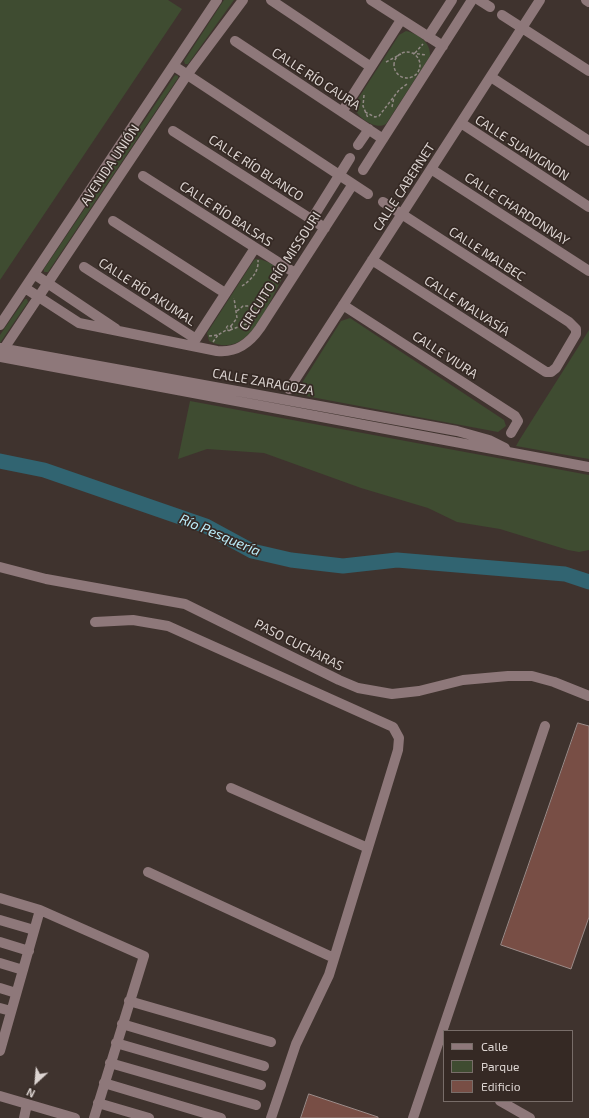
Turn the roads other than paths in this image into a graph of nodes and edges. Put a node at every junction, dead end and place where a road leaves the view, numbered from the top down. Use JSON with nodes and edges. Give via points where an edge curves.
{"nodes":[{"id":1,"x":217,"y":0,"type":"edge"},
{"id":2,"x":244,"y":0,"type":"edge"},
{"id":3,"x":271,"y":0,"type":"edge"},
{"id":4,"x":371,"y":0,"type":"edge"},
{"id":5,"x":452,"y":0,"type":"edge"},
{"id":6,"x":472,"y":0,"type":"edge"},
{"id":7,"x":479,"y":0,"type":"edge"},
{"id":8,"x":540,"y":0,"type":"edge"},
{"id":9,"x":586,"y":0,"type":"edge"},
{"id":10,"x":589,"y":2,"type":"edge"},
{"id":11,"x":490,"y":7,"type":"dead end"},
{"id":12,"x":502,"y":15,"type":"dead end"},
{"id":13,"x":402,"y":20,"type":"junction"},
{"id":14,"x":522,"y":28,"type":"junction"},
{"id":15,"x":426,"y":40,"type":"junction"},
{"id":16,"x":235,"y":41,"type":"dead end"},
{"id":17,"x":443,"y":46,"type":"junction"},
{"id":18,"x":174,"y":66,"type":"junction"},
{"id":19,"x":371,"y":67,"type":"junction"},
{"id":20,"x":589,"y":71,"type":"edge"},
{"id":21,"x":187,"y":75,"type":"junction"},
{"id":22,"x":491,"y":77,"type":"junction"},
{"id":23,"x":342,"y":112,"type":"junction"},
{"id":24,"x":461,"y":123,"type":"junction"},
{"id":25,"x":370,"y":126,"type":"junction"},
{"id":26,"x":173,"y":131,"type":"dead end"},
{"id":27,"x":383,"y":138,"type":"junction"},
{"id":28,"x":589,"y":141,"type":"edge"},
{"id":29,"x":358,"y":145,"type":"dead end"},
{"id":30,"x":350,"y":158,"type":"dead end"},
{"id":31,"x":431,"y":169,"type":"junction"},
{"id":32,"x":362,"y":170,"type":"dead end"},
{"id":33,"x":340,"y":175,"type":"junction"},
{"id":34,"x":143,"y":176,"type":"dead end"},
{"id":35,"x":353,"y":184,"type":"junction"},
{"id":36,"x":368,"y":194,"type":"dead end"},
{"id":37,"x":383,"y":202,"type":"dead end"},
{"id":38,"x":589,"y":207,"type":"edge"},
{"id":39,"x":402,"y":214,"type":"junction"},
{"id":40,"x":312,"y":220,"type":"junction"},
{"id":41,"x":113,"y":221,"type":"dead end"},
{"id":42,"x":325,"y":228,"type":"junction"},
{"id":43,"x":255,"y":248,"type":"junction"},
{"id":44,"x":372,"y":260,"type":"junction"},
{"id":45,"x":84,"y":267,"type":"dead end"},
{"id":46,"x":589,"y":271,"type":"edge"},
{"id":47,"x":295,"y":273,"type":"junction"},
{"id":48,"x":34,"y":274,"type":"junction"},
{"id":49,"x":47,"y":283,"type":"junction"},
{"id":50,"x":25,"y":288,"type":"junction"},
{"id":51,"x":230,"y":293,"type":"junction"},
{"id":52,"x":38,"y":297,"type":"junction"},
{"id":53,"x":343,"y":305,"type":"junction"},
{"id":54,"x":0,"y":325,"type":"edge"},
{"id":55,"x":15,"y":330,"type":"junction"},
{"id":56,"x":121,"y":332,"type":"junction"},
{"id":57,"x":193,"y":343,"type":"junction"},
{"id":58,"x":1,"y":352,"type":"edge"},
{"id":59,"x":25,"y":352,"type":"junction"},
{"id":60,"x":548,"y":373,"type":"joint"},
{"id":61,"x":289,"y":389,"type":"dead end"},
{"id":62,"x":278,"y":398,"type":"junction"},
{"id":63,"x":276,"y":409,"type":"junction"},
{"id":64,"x":510,"y":433,"type":"dead end"},
{"id":65,"x":517,"y":454,"type":"junction"},
{"id":66,"x":589,"y":467,"type":"edge"},
{"id":67,"x":0,"y":567,"type":"edge"},
{"id":68,"x":95,"y":622,"type":"dead end"},
{"id":69,"x":589,"y":696,"type":"edge"},
{"id":70,"x":545,"y":726,"type":"dead end"},
{"id":71,"x":231,"y":788,"type":"dead end"},
{"id":72,"x":368,"y":848,"type":"junction"},
{"id":73,"x":148,"y":872,"type":"dead end"},
{"id":74,"x":0,"y":898,"type":"edge"},
{"id":75,"x":40,"y":910,"type":"junction"},
{"id":76,"x":0,"y":920,"type":"edge"},
{"id":77,"x":34,"y":930,"type":"junction"},
{"id":78,"x":0,"y":942,"type":"edge"},
{"id":79,"x":29,"y":951,"type":"junction"},
{"id":80,"x":334,"y":958,"type":"junction"},
{"id":81,"x":0,"y":963,"type":"edge"},
{"id":82,"x":23,"y":970,"type":"junction"},
{"id":83,"x":0,"y":988,"type":"edge"},
{"id":84,"x":16,"y":993,"type":"junction"},
{"id":85,"x":129,"y":1001,"type":"junction"},
{"id":86,"x":0,"y":1008,"type":"edge"},
{"id":87,"x":11,"y":1011,"type":"junction"},
{"id":88,"x":122,"y":1024,"type":"junction"},
{"id":89,"x":3,"y":1031,"type":"edge"},
{"id":90,"x":271,"y":1042,"type":"dead end"},
{"id":91,"x":116,"y":1043,"type":"junction"},
{"id":92,"x":0,"y":1051,"type":"edge"},
{"id":93,"x":110,"y":1063,"type":"junction"},
{"id":94,"x":264,"y":1066,"type":"dead end"},
{"id":95,"x":104,"y":1083,"type":"junction"},
{"id":96,"x":261,"y":1085,"type":"dead end"},
{"id":97,"x":0,"y":1096,"type":"edge"},
{"id":98,"x":502,"y":1102,"type":"edge"},
{"id":99,"x":98,"y":1103,"type":"junction"},
{"id":100,"x":28,"y":1104,"type":"junction"},
{"id":101,"x":256,"y":1105,"type":"dead end"},
{"id":102,"x":59,"y":1116,"type":"edge"},
{"id":103,"x":24,"y":1118,"type":"edge"},
{"id":104,"x":75,"y":1118,"type":"edge"},
{"id":105,"x":94,"y":1118,"type":"edge"},
{"id":106,"x":149,"y":1118,"type":"edge"},
{"id":107,"x":222,"y":1118,"type":"edge"},
{"id":108,"x":271,"y":1118,"type":"edge"},
{"id":109,"x":413,"y":1118,"type":"edge"},
{"id":110,"x":530,"y":1118,"type":"edge"}],
"edges":[{"from":1,"to":18,"type":"street","name":"AVENIDA UNIÓN"},
{"from":2,"to":21,"type":"street","name":"AVENIDA UNIÓN"},
{"from":3,"to":19,"type":"street"},
{"from":4,"to":13,"type":"street"},
{"from":5,"to":15,"type":"street"},
{"from":6,"to":17,"type":"street"},
{"from":7,"to":11,"type":"street"},
{"from":8,"to":14,"type":"street","name":"CALLE CABERNET"},
{"from":9,"to":10,"type":"street"},
{"from":12,"to":14,"type":"street"},
{"from":13,"to":15,"type":"street"},
{"from":13,"to":19,"type":"street"},
{"from":14,"to":20,"type":"street"},
{"from":14,"to":22,"type":"street","name":"CALLE CABERNET"},
{"from":15,"to":17,"type":"street"},
{"from":16,"to":23,"type":"street","name":"CALLE RÍO CAURA"},
{"from":17,"to":27,"type":"street"},
{"from":18,"to":21,"type":"street"},
{"from":18,"to":48,"type":"street","name":"AVENIDA UNIÓN"},
{"from":19,"to":23,"type":"street"},
{"from":21,"to":33,"type":"street"},
{"from":21,"to":49,"type":"street","name":"AVENIDA UNIÓN"},
{"from":22,"to":24,"type":"street","name":"CALLE CABERNET"},
{"from":22,"to":28,"type":"street"},
{"from":23,"to":25,"type":"street","name":"CALLE RÍO CAURA"},
{"from":24,"to":31,"type":"street","name":"CALLE CABERNET"},
{"from":24,"to":38,"type":"street","name":"CALLE SUAVIGNON"},
{"from":25,"to":27,"type":"street","name":"CALLE RÍO CAURA"},
{"from":25,"to":29,"type":"street"},
{"from":26,"to":40,"type":"street","name":"CALLE RÍO BLANCO"},
{"from":27,"to":32,"type":"street"},
{"from":30,"to":33,"type":"street","name":"CIRCUITO RÍO MISSOURI"},
{"from":31,"to":39,"type":"street","name":"CALLE CABERNET"},
{"from":31,"to":46,"type":"street","name":"CALLE CHARDONNAY"},
{"from":33,"to":35,"type":"street"},
{"from":33,"to":40,"type":"street","name":"CIRCUITO RÍO MISSOURI"},
{"from":34,"to":43,"type":"street","name":"CALLE RÍO BALSAS"},
{"from":35,"to":36,"type":"street"},
{"from":35,"to":42,"type":"street","name":"CIRCUITO RÍO MISSOURI"},
{"from":37,"to":39,"type":"street","name":"CALLE MALBEC"},
{"from":39,"to":44,"type":"street","name":"CALLE CABERNET"},
{"from":39,"to":60,"type":"street","name":"CALLE MALBEC","via":[[576,329],[575,337],[560,362]]},
{"from":40,"to":42,"type":"street","name":"CALLE RÍO BLANCO"},
{"from":41,"to":51,"type":"street"},
{"from":42,"to":47,"type":"street","name":"CIRCUITO RÍO MISSOURI"},
{"from":43,"to":47,"type":"street","name":"CALLE RÍO BALSAS"},
{"from":43,"to":51,"type":"street"},
{"from":44,"to":53,"type":"street","name":"CALLE CABERNET"},
{"from":44,"to":60,"type":"street","name":"CALLE MALVASÍA"},
{"from":45,"to":57,"type":"street","name":"CALLE RÍO AKUMAL"},
{"from":47,"to":57,"type":"street","name":"CIRCUITO RÍO MISSOURI","via":[[260,328],[244,346],[224,352]]},
{"from":48,"to":49,"type":"street","name":"CIRCUITO RÍO MISSOURI"},
{"from":48,"to":50,"type":"street","name":"AVENIDA UNIÓN"},
{"from":49,"to":52,"type":"street","name":"AVENIDA UNIÓN"},
{"from":49,"to":56,"type":"street","name":"CIRCUITO RÍO MISSOURI"},
{"from":50,"to":52,"type":"street","name":"CIRCUITO RÍO MISSOURI"},
{"from":50,"to":54,"type":"street","name":"AVENIDA UNIÓN"},
{"from":51,"to":57,"type":"street"},
{"from":52,"to":55,"type":"street","name":"AVENIDA UNIÓN"},
{"from":52,"to":56,"type":"street","name":"CIRCUITO RÍO MISSOURI","via":[[80,323]]},
{"from":53,"to":61,"type":"street","name":"CALLE CABERNET"},
{"from":53,"to":64,"type":"street","name":"CALLE VIURA","via":[[515,416],[518,421]]},
{"from":55,"to":58,"type":"street","name":"AVENIDA UNIÓN"},
{"from":55,"to":59,"type":"street","via":[[17,342]]},
{"from":56,"to":57,"type":"street","name":"CIRCUITO RÍO MISSOURI"},
{"from":58,"to":59,"type":"street","name":"CALLE ZARAGOZA"},
{"from":58,"to":63,"type":"street","name":"CALLE ZARAGOZA"},
{"from":59,"to":62,"type":"street","name":"CALLE ZARAGOZA"},
{"from":62,"to":63,"type":"street"},
{"from":62,"to":65,"type":"street","name":"CALLE ZARAGOZA","via":[[457,431],[489,440]]},
{"from":63,"to":65,"type":"street","name":"CALLE ZARAGOZA"},
{"from":65,"to":66,"type":"street","name":"CALLE ZARAGOZA"},
{"from":67,"to":69,"type":"street","name":"PASO CUCHARAS","via":[[46,579],[189,605],[339,680],[372,692],[404,694],[463,680],[522,676],[542,678]]},
{"from":68,"to":72,"type":"street","via":[[133,620],[168,626],[393,727],[399,738],[398,750]]},
{"from":70,"to":109,"type":"street"},
{"from":71,"to":72,"type":"street"},
{"from":72,"to":80,"type":"street"},
{"from":73,"to":80,"type":"street"},
{"from":74,"to":75,"type":"street"},
{"from":75,"to":77,"type":"street"},
{"from":75,"to":85,"type":"street","via":[[144,956]]},
{"from":76,"to":77,"type":"street"},
{"from":77,"to":79,"type":"street"},
{"from":78,"to":79,"type":"street"},
{"from":79,"to":82,"type":"street"},
{"from":80,"to":108,"type":"street","via":[[329,975],[296,1044]]},
{"from":81,"to":82,"type":"street"},
{"from":82,"to":84,"type":"street"},
{"from":83,"to":84,"type":"street"},
{"from":84,"to":87,"type":"street"},
{"from":85,"to":88,"type":"street"},
{"from":85,"to":90,"type":"street"},
{"from":86,"to":87,"type":"street"},
{"from":87,"to":89,"type":"street"},
{"from":88,"to":91,"type":"street"},
{"from":88,"to":94,"type":"street"},
{"from":89,"to":92,"type":"street"},
{"from":91,"to":93,"type":"street"},
{"from":91,"to":96,"type":"street"},
{"from":93,"to":95,"type":"street"},
{"from":93,"to":101,"type":"street"},
{"from":95,"to":99,"type":"street"},
{"from":95,"to":107,"type":"street"},
{"from":97,"to":100,"type":"street"},
{"from":98,"to":110,"type":"street"},
{"from":99,"to":105,"type":"street"},
{"from":99,"to":106,"type":"street"},
{"from":100,"to":102,"type":"street"},
{"from":100,"to":103,"type":"street"},
{"from":102,"to":104,"type":"street"}]}
